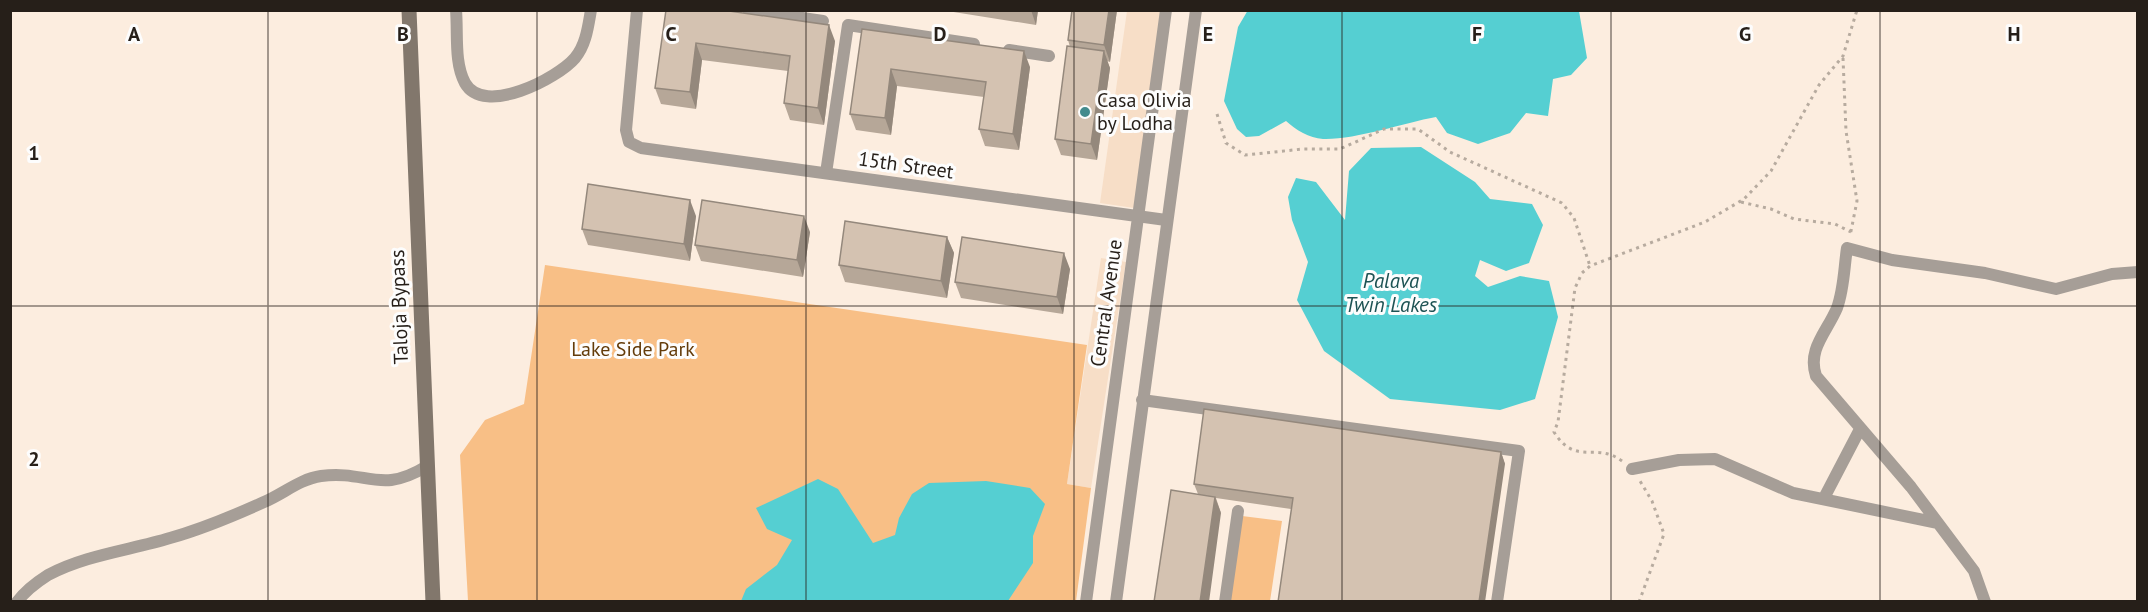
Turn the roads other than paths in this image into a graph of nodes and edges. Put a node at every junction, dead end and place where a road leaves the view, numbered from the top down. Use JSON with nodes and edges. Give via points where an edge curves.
{"nodes":[{"id":1,"x":409,"y":10,"type":"edge"},
{"id":2,"x":456,"y":10,"type":"edge"},
{"id":3,"x":591,"y":10,"type":"edge"},
{"id":4,"x":637,"y":10,"type":"edge"},
{"id":5,"x":748,"y":10,"type":"edge"},
{"id":6,"x":1166,"y":10,"type":"edge"},
{"id":7,"x":1196,"y":10,"type":"edge"},
{"id":8,"x":823,"y":21,"type":"dead end"},
{"id":9,"x":1049,"y":56,"type":"dead end"},
{"id":10,"x":826,"y":173,"type":"junction"},
{"id":11,"x":1137,"y":216,"type":"junction"},
{"id":12,"x":1166,"y":220,"type":"junction"},
{"id":13,"x":2138,"y":273,"type":"edge"},
{"id":14,"x":1142,"y":400,"type":"junction"},
{"id":15,"x":1860,"y":429,"type":"junction"},
{"id":16,"x":426,"y":466,"type":"junction"},
{"id":17,"x":1632,"y":469,"type":"road end"},
{"id":18,"x":1824,"y":498,"type":"junction"},
{"id":19,"x":1238,"y":511,"type":"dead end"},
{"id":20,"x":1938,"y":523,"type":"junction"},
{"id":21,"x":17,"y":602,"type":"edge"},
{"id":22,"x":433,"y":602,"type":"edge"},
{"id":23,"x":1086,"y":602,"type":"edge"},
{"id":24,"x":1116,"y":602,"type":"edge"},
{"id":25,"x":1225,"y":602,"type":"edge"},
{"id":26,"x":1497,"y":602,"type":"edge"},
{"id":27,"x":1985,"y":602,"type":"edge"}],
"edges":[{"from":1,"to":16,"type":"main road","name":"Taloja Bypass"},
{"from":2,"to":3,"type":"street","via":[[459,58],[466,85],[491,98],[523,90],[575,58],[587,36]]},
{"from":4,"to":10,"type":"street","name":"15th Street","via":[[626,130],[629,142],[641,148]]},
{"from":5,"to":8,"type":"street"},
{"from":6,"to":11,"type":"street","name":"Central Avenue"},
{"from":7,"to":12,"type":"street"},
{"from":9,"to":10,"type":"street","via":[[848,25]]},
{"from":10,"to":11,"type":"street","name":"15th Street"},
{"from":11,"to":12,"type":"street","name":"15th Street"},
{"from":11,"to":23,"type":"street","name":"Central Avenue"},
{"from":12,"to":14,"type":"street"},
{"from":13,"to":15,"type":"street","via":[[2112,274],[2056,289],[1985,273],[1892,260],[1847,248],[1837,307],[1813,354],[1812,364],[1816,376]]},
{"from":14,"to":24,"type":"street"},
{"from":14,"to":26,"type":"street","via":[[1519,451]]},
{"from":15,"to":18,"type":"street"},
{"from":15,"to":20,"type":"street"},
{"from":16,"to":21,"type":"street","via":[[393,482],[344,476],[302,481],[225,519],[49,575]]},
{"from":16,"to":22,"type":"main road","name":"Taloja Bypass"},
{"from":17,"to":18,"type":"street","via":[[1679,460],[1715,459],[1793,493]]},
{"from":18,"to":20,"type":"street"},
{"from":19,"to":25,"type":"street"},
{"from":20,"to":27,"type":"street","via":[[1974,571]]}]}
